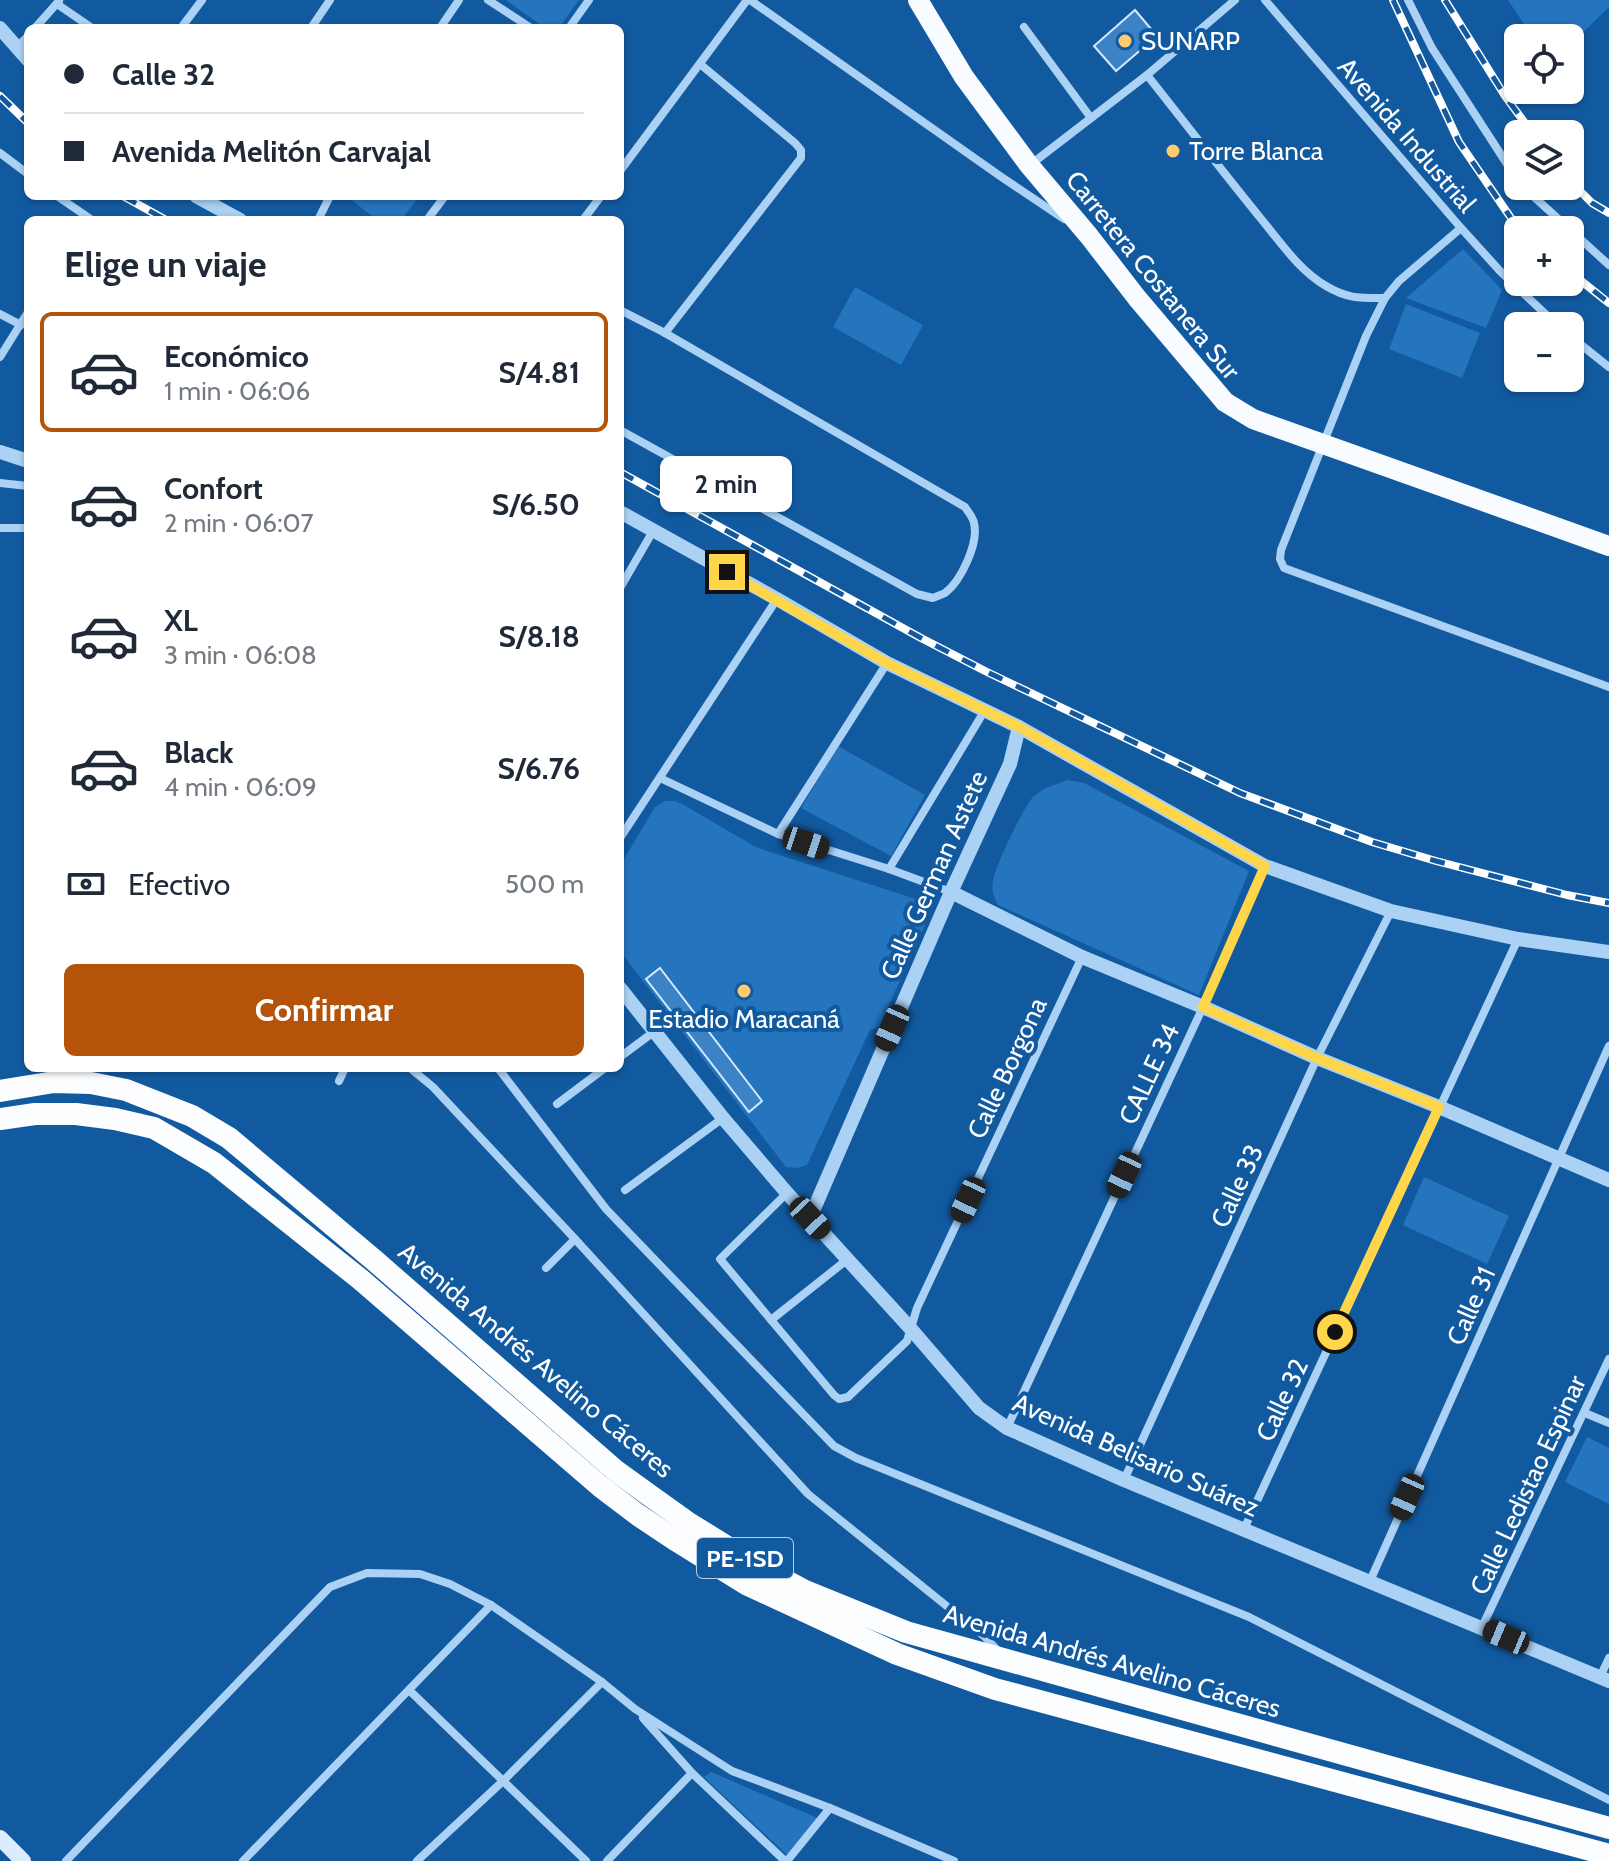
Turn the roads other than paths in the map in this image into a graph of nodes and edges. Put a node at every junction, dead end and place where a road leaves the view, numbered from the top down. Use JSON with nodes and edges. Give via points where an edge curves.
{"nodes":[{"id":1,"x":202,"y":0,"type":"edge"},
{"id":2,"x":330,"y":0,"type":"edge"},
{"id":3,"x":459,"y":0,"type":"edge"},
{"id":4,"x":488,"y":0,"type":"edge"},
{"id":5,"x":589,"y":0,"type":"edge"},
{"id":6,"x":749,"y":0,"type":"edge"},
{"id":7,"x":918,"y":0,"type":"edge"},
{"id":8,"x":1235,"y":0,"type":"edge"},
{"id":9,"x":1265,"y":0,"type":"edge"},
{"id":10,"x":1408,"y":0,"type":"edge"},
{"id":11,"x":58,"y":2,"type":"edge"},
{"id":12,"x":39,"y":24,"type":"edge"},
{"id":13,"x":87,"y":24,"type":"edge"},
{"id":14,"x":184,"y":24,"type":"edge"},
{"id":15,"x":314,"y":24,"type":"edge"},
{"id":16,"x":443,"y":24,"type":"edge"},
{"id":17,"x":525,"y":24,"type":"edge"},
{"id":18,"x":572,"y":24,"type":"edge"},
{"id":19,"x":1024,"y":27,"type":"dead end"},
{"id":20,"x":0,"y":28,"type":"edge"},
{"id":21,"x":24,"y":40,"type":"edge"},
{"id":22,"x":17,"y":47,"type":"junction"},
{"id":23,"x":24,"y":55,"type":"edge"},
{"id":24,"x":700,"y":64,"type":"junction"},
{"id":25,"x":1147,"y":75,"type":"junction"},
{"id":26,"x":1091,"y":118,"type":"junction"},
{"id":27,"x":0,"y":153,"type":"edge"},
{"id":28,"x":1504,"y":159,"type":"edge"},
{"id":29,"x":1029,"y":165,"type":"junction"},
{"id":30,"x":624,"y":166,"type":"edge"},
{"id":31,"x":24,"y":171,"type":"edge"},
{"id":32,"x":62,"y":200,"type":"edge"},
{"id":33,"x":203,"y":200,"type":"edge"},
{"id":34,"x":1537,"y":200,"type":"edge"},
{"id":35,"x":82,"y":216,"type":"edge"},
{"id":36,"x":233,"y":216,"type":"edge"},
{"id":37,"x":1461,"y":228,"type":"junction"},
{"id":38,"x":1089,"y":236,"type":"junction"},
{"id":39,"x":1609,"y":265,"type":"edge"},
{"id":40,"x":1385,"y":298,"type":"junction"},
{"id":41,"x":624,"y":312,"type":"edge"},
{"id":42,"x":1543,"y":312,"type":"edge"},
{"id":43,"x":0,"y":314,"type":"edge"},
{"id":44,"x":24,"y":319,"type":"edge"},
{"id":45,"x":21,"y":325,"type":"junction"},
{"id":46,"x":665,"y":333,"type":"junction"},
{"id":47,"x":1584,"y":347,"type":"edge"},
{"id":48,"x":0,"y":357,"type":"edge"},
{"id":49,"x":1609,"y":367,"type":"edge"},
{"id":50,"x":624,"y":432,"type":"edge"},
{"id":51,"x":1323,"y":445,"type":"junction"},
{"id":52,"x":0,"y":452,"type":"edge"},
{"id":53,"x":24,"y":460,"type":"edge"},
{"id":54,"x":0,"y":483,"type":"edge"},
{"id":55,"x":24,"y":486,"type":"edge"},
{"id":56,"x":624,"y":514,"type":"edge"},
{"id":57,"x":0,"y":528,"type":"edge"},
{"id":58,"x":24,"y":528,"type":"edge"},
{"id":59,"x":653,"y":531,"type":"junction"},
{"id":60,"x":1609,"y":546,"type":"edge"},
{"id":61,"x":624,"y":581,"type":"edge"},
{"id":62,"x":777,"y":599,"type":"junction"},
{"id":63,"x":887,"y":663,"type":"junction"},
{"id":64,"x":1609,"y":687,"type":"edge"},
{"id":65,"x":985,"y":710,"type":"junction"},
{"id":66,"x":1019,"y":727,"type":"junction"},
{"id":67,"x":660,"y":778,"type":"junction"},
{"id":68,"x":624,"y":832,"type":"edge"},
{"id":69,"x":778,"y":834,"type":"junction"},
{"id":70,"x":1265,"y":866,"type":"junction"},
{"id":71,"x":889,"y":869,"type":"junction"},
{"id":72,"x":951,"y":892,"type":"junction"},
{"id":73,"x":1391,"y":911,"type":"junction"},
{"id":74,"x":1518,"y":939,"type":"junction"},
{"id":75,"x":1609,"y":952,"type":"edge"},
{"id":76,"x":1082,"y":957,"type":"junction"},
{"id":77,"x":624,"y":993,"type":"edge"},
{"id":78,"x":1203,"y":1007,"type":"junction"},
{"id":79,"x":655,"y":1031,"type":"junction"},
{"id":80,"x":1609,"y":1046,"type":"edge"},
{"id":81,"x":624,"y":1054,"type":"edge"},
{"id":82,"x":1317,"y":1058,"type":"junction"},
{"id":83,"x":343,"y":1072,"type":"edge"},
{"id":84,"x":415,"y":1072,"type":"edge"},
{"id":85,"x":501,"y":1072,"type":"edge"},
{"id":86,"x":600,"y":1072,"type":"edge"},
{"id":87,"x":339,"y":1081,"type":"dead end"},
{"id":88,"x":0,"y":1091,"type":"edge"},
{"id":89,"x":557,"y":1104,"type":"dead end"},
{"id":90,"x":1439,"y":1107,"type":"junction"},
{"id":91,"x":723,"y":1118,"type":"junction"},
{"id":92,"x":0,"y":1119,"type":"edge"},
{"id":93,"x":1559,"y":1158,"type":"junction"},
{"id":94,"x":1609,"y":1180,"type":"edge"},
{"id":95,"x":625,"y":1190,"type":"dead end"},
{"id":96,"x":787,"y":1193,"type":"junction"},
{"id":97,"x":810,"y":1218,"type":"junction"},
{"id":98,"x":575,"y":1239,"type":"junction"},
{"id":99,"x":848,"y":1259,"type":"junction"},
{"id":100,"x":546,"y":1268,"type":"dead end"},
{"id":101,"x":771,"y":1320,"type":"junction"},
{"id":102,"x":911,"y":1329,"type":"junction"},
{"id":103,"x":1609,"y":1359,"type":"edge"},
{"id":104,"x":1585,"y":1413,"type":"junction"},
{"id":105,"x":1609,"y":1423,"type":"edge"},
{"id":106,"x":1007,"y":1428,"type":"junction"},
{"id":107,"x":1124,"y":1480,"type":"junction"},
{"id":108,"x":1244,"y":1529,"type":"junction"},
{"id":109,"x":1370,"y":1581,"type":"junction"},
{"id":110,"x":491,"y":1605,"type":"junction"},
{"id":111,"x":1482,"y":1627,"type":"junction"},
{"id":112,"x":1609,"y":1658,"type":"edge"},
{"id":113,"x":1001,"y":1660,"type":"junction"},
{"id":114,"x":1605,"y":1679,"type":"edge"},
{"id":115,"x":602,"y":1682,"type":"junction"},
{"id":116,"x":409,"y":1690,"type":"junction"},
{"id":117,"x":635,"y":1709,"type":"junction"},
{"id":118,"x":692,"y":1773,"type":"junction"},
{"id":119,"x":503,"y":1781,"type":"junction"},
{"id":120,"x":1609,"y":1800,"type":"edge"},
{"id":121,"x":830,"y":1808,"type":"junction"},
{"id":122,"x":1609,"y":1828,"type":"edge"},
{"id":123,"x":0,"y":1838,"type":"edge"},
{"id":124,"x":1609,"y":1855,"type":"edge"},
{"id":125,"x":23,"y":1861,"type":"edge"},
{"id":126,"x":66,"y":1861,"type":"edge"},
{"id":127,"x":243,"y":1861,"type":"edge"},
{"id":128,"x":417,"y":1861,"type":"edge"},
{"id":129,"x":586,"y":1861,"type":"edge"},
{"id":130,"x":607,"y":1861,"type":"edge"},
{"id":131,"x":786,"y":1861,"type":"edge"},
{"id":132,"x":954,"y":1861,"type":"edge"}],
"edges":[{"from":1,"to":14,"type":"street"},
{"from":2,"to":15,"type":"street"},
{"from":3,"to":16,"type":"street"},
{"from":4,"to":17,"type":"street"},
{"from":5,"to":18,"type":"street"},
{"from":6,"to":24,"type":"street"},
{"from":6,"to":38,"type":"street"},
{"from":7,"to":29,"type":"main road","name":"Carretera Costanera Sur","via":[[964,77]]},
{"from":8,"to":25,"type":"street"},
{"from":9,"to":37,"type":"street","name":"Avenida Industrial"},
{"from":10,"to":28,"type":"street","via":[[1432,48]]},
{"from":11,"to":12,"type":"street"},
{"from":11,"to":13,"type":"street"},
{"from":19,"to":26,"type":"street"},
{"from":20,"to":22,"type":"street"},
{"from":21,"to":22,"type":"street"},
{"from":22,"to":23,"type":"street"},
{"from":24,"to":30,"type":"street"},
{"from":24,"to":46,"type":"street","via":[[795,143],[801,158]]},
{"from":25,"to":26,"type":"street"},
{"from":25,"to":40,"type":"street","via":[[1310,275],[1353,298]]},
{"from":26,"to":29,"type":"street"},
{"from":27,"to":31,"type":"street"},
{"from":29,"to":38,"type":"main road","name":"Carretera Costanera Sur"},
{"from":32,"to":35,"type":"street"},
{"from":33,"to":36,"type":"street"},
{"from":34,"to":39,"type":"street"},
{"from":37,"to":40,"type":"street"},
{"from":37,"to":42,"type":"street","name":"Avenida Industrial"},
{"from":38,"to":51,"type":"main road","name":"Carretera Costanera Sur","via":[[1225,402],[1253,419]]},
{"from":40,"to":51,"type":"street"},
{"from":41,"to":46,"type":"street"},
{"from":43,"to":45,"type":"street"},
{"from":44,"to":45,"type":"street"},
{"from":45,"to":48,"type":"street"},
{"from":46,"to":50,"type":"street","via":[[965,507],[974,521],[971,553],[946,592],[933,598],[917,594]]},
{"from":47,"to":49,"type":"street"},
{"from":51,"to":60,"type":"main road","name":"Carretera Costanera Sur"},
{"from":51,"to":64,"type":"street","via":[[1281,550],[1284,568]]},
{"from":52,"to":53,"type":"street"},
{"from":54,"to":55,"type":"street"},
{"from":56,"to":59,"type":"street"},
{"from":57,"to":58,"type":"street"},
{"from":59,"to":61,"type":"street"},
{"from":59,"to":62,"type":"street"},
{"from":62,"to":63,"type":"street"},
{"from":62,"to":67,"type":"street"},
{"from":63,"to":65,"type":"street"},
{"from":63,"to":69,"type":"street"},
{"from":65,"to":66,"type":"street"},
{"from":65,"to":71,"type":"street"},
{"from":66,"to":70,"type":"street"},
{"from":66,"to":72,"type":"street","name":"Calle German Astete","via":[[1010,764]]},
{"from":67,"to":68,"type":"street"},
{"from":67,"to":69,"type":"street"},
{"from":69,"to":71,"type":"street"},
{"from":70,"to":73,"type":"street"},
{"from":70,"to":78,"type":"street","name":"CALLE 34"},
{"from":71,"to":72,"type":"street"},
{"from":72,"to":76,"type":"street"},
{"from":72,"to":97,"type":"street","name":"Calle German Astete"},
{"from":73,"to":74,"type":"street"},
{"from":73,"to":82,"type":"street","name":"Calle 33"},
{"from":74,"to":75,"type":"street"},
{"from":74,"to":90,"type":"street","name":"Calle 32"},
{"from":76,"to":78,"type":"street"},
{"from":76,"to":102,"type":"street","name":"Calle Borgona"},
{"from":77,"to":79,"type":"street","name":"Avenida Belisario Suárez"},
{"from":78,"to":82,"type":"street"},
{"from":78,"to":106,"type":"street","name":"CALLE 34"},
{"from":79,"to":81,"type":"street"},
{"from":79,"to":91,"type":"street","name":"Avenida Belisario Suárez"},
{"from":80,"to":93,"type":"street","name":"Calle 31"},
{"from":82,"to":90,"type":"street"},
{"from":82,"to":107,"type":"street","name":"Calle 33"},
{"from":83,"to":87,"type":"street"},
{"from":84,"to":98,"type":"street"},
{"from":85,"to":120,"type":"street","via":[[606,1209],[834,1446],[1249,1617]]},
{"from":86,"to":89,"type":"street"},
{"from":88,"to":113,"type":"highway","name":"Avenida Andrés Avelino Cáceres","number":"PE-1SD","via":[[54,1082],[91,1083],[126,1090],[192,1116],[229,1138],[616,1471],[687,1522],[805,1591],[906,1632]]},
{"from":90,"to":93,"type":"street"},
{"from":90,"to":108,"type":"street","name":"Calle 32"},
{"from":91,"to":95,"type":"street"},
{"from":91,"to":96,"type":"street","name":"Avenida Belisario Suárez"},
{"from":92,"to":124,"type":"highway","name":"Avenida Andrés Avelino Cáceres","number":"PE-1SD","via":[[35,1114],[115,1119],[154,1128],[214,1163],[360,1279],[601,1487],[746,1584],[797,1609],[897,1654],[995,1689]]},
{"from":93,"to":94,"type":"street"},
{"from":93,"to":109,"type":"street","name":"Calle 31"},
{"from":96,"to":97,"type":"street","name":"Avenida Belisario Suárez"},
{"from":96,"to":101,"type":"street","via":[[720,1259]]},
{"from":97,"to":99,"type":"street","name":"Avenida Belisario Suárez"},
{"from":98,"to":100,"type":"street"},
{"from":98,"to":113,"type":"street","via":[[808,1494],[985,1637]]},
{"from":99,"to":101,"type":"street"},
{"from":99,"to":102,"type":"street","name":"Avenida Belisario Suárez"},
{"from":101,"to":102,"type":"street","name":"Calle Borgona","via":[[839,1399],[848,1397],[907,1341]]},
{"from":102,"to":106,"type":"street","name":"Avenida Belisario Suárez","via":[[979,1408]]},
{"from":103,"to":104,"type":"street","name":"Calle Ledistao Espinar"},
{"from":104,"to":105,"type":"street"},
{"from":104,"to":111,"type":"street","name":"Calle Ledistao Espinar"},
{"from":106,"to":107,"type":"street","name":"Avenida Belisario Suárez"},
{"from":107,"to":108,"type":"street","name":"Avenida Belisario Suárez"},
{"from":108,"to":109,"type":"street","name":"Avenida Belisario Suárez"},
{"from":109,"to":111,"type":"street","name":"Avenida Belisario Suárez"},
{"from":110,"to":115,"type":"street"},
{"from":110,"to":116,"type":"street"},
{"from":110,"to":126,"type":"street","via":[[420,1574],[367,1573],[330,1587]]},
{"from":111,"to":114,"type":"street","name":"Avenida Belisario Suárez"},
{"from":112,"to":114,"type":"street"},
{"from":113,"to":122,"type":"highway","name":"Avenida Andrés Avelino Cáceres","number":"PE-1SD"},
{"from":115,"to":117,"type":"street"},
{"from":115,"to":119,"type":"street"},
{"from":116,"to":119,"type":"street"},
{"from":116,"to":127,"type":"street"},
{"from":117,"to":118,"type":"street"},
{"from":117,"to":121,"type":"street","via":[[732,1771]]},
{"from":118,"to":130,"type":"street"},
{"from":118,"to":131,"type":"street"},
{"from":119,"to":128,"type":"street"},
{"from":119,"to":129,"type":"street"},
{"from":121,"to":131,"type":"street"},
{"from":121,"to":132,"type":"street"},
{"from":123,"to":125,"type":"main road"}]}
